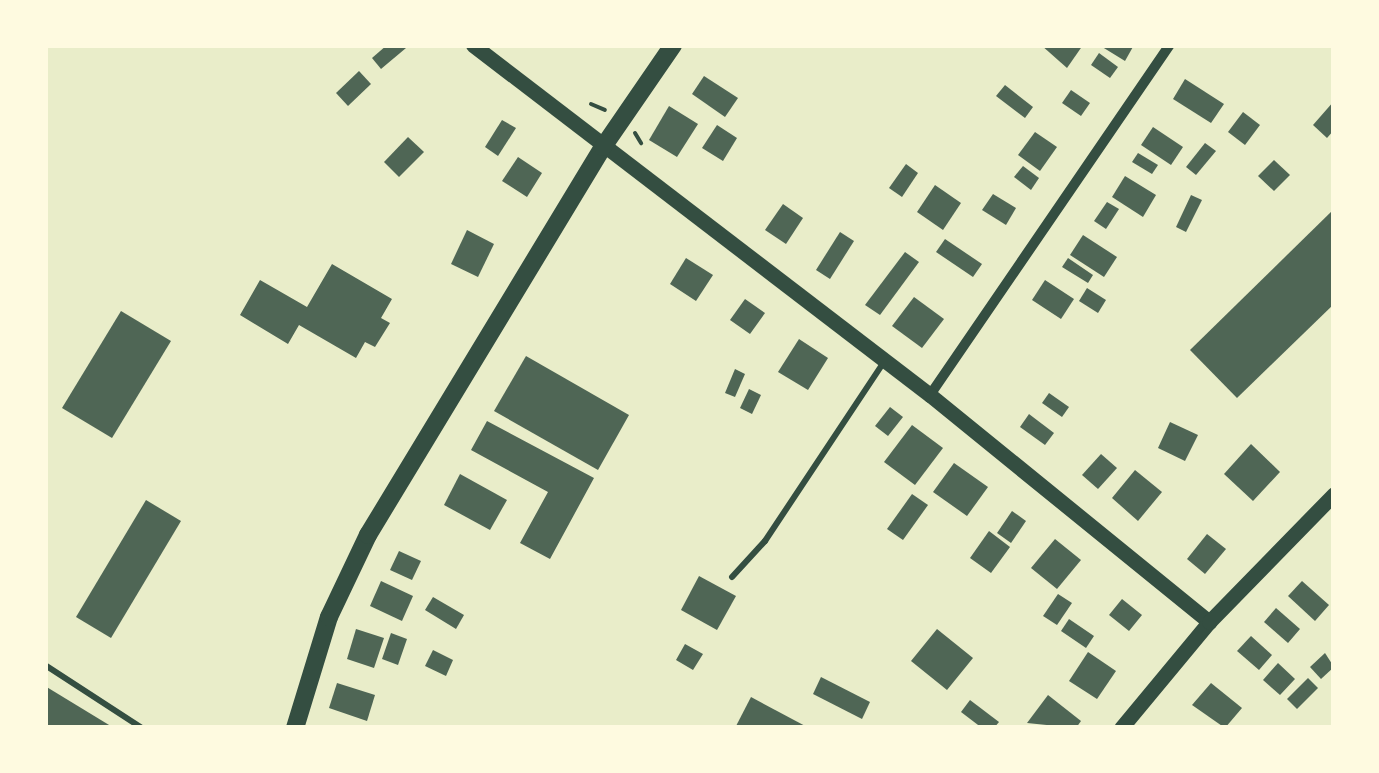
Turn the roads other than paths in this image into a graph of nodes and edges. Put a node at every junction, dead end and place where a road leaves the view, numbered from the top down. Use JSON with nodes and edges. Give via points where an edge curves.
{"nodes":[{"id":1,"x":473,"y":45,"type":"edge"},
{"id":2,"x":673,"y":45,"type":"edge"},
{"id":3,"x":1170,"y":45,"type":"edge"},
{"id":4,"x":604,"y":147,"type":"junction"},
{"id":5,"x":885,"y":361,"type":"junction"},
{"id":6,"x":930,"y":395,"type":"junction"},
{"id":7,"x":1334,"y":494,"type":"edge"},
{"id":8,"x":732,"y":577,"type":"dead end"},
{"id":9,"x":1209,"y":622,"type":"junction"},
{"id":10,"x":45,"y":665,"type":"edge"},
{"id":11,"x":142,"y":728,"type":"edge"},
{"id":12,"x":295,"y":728,"type":"edge"},
{"id":13,"x":1121,"y":728,"type":"edge"}],
"edges":[{"from":1,"to":4,"type":"street"},
{"from":2,"to":4,"type":"main road"},
{"from":3,"to":6,"type":"street"},
{"from":4,"to":5,"type":"street"},
{"from":4,"to":12,"type":"main road","via":[[368,535],[330,617]]},
{"from":5,"to":6,"type":"street"},
{"from":5,"to":8,"type":"lane","via":[[765,542]]},
{"from":6,"to":9,"type":"street"},
{"from":7,"to":9,"type":"street"},
{"from":9,"to":13,"type":"street"},
{"from":10,"to":11,"type":"lane"}]}
